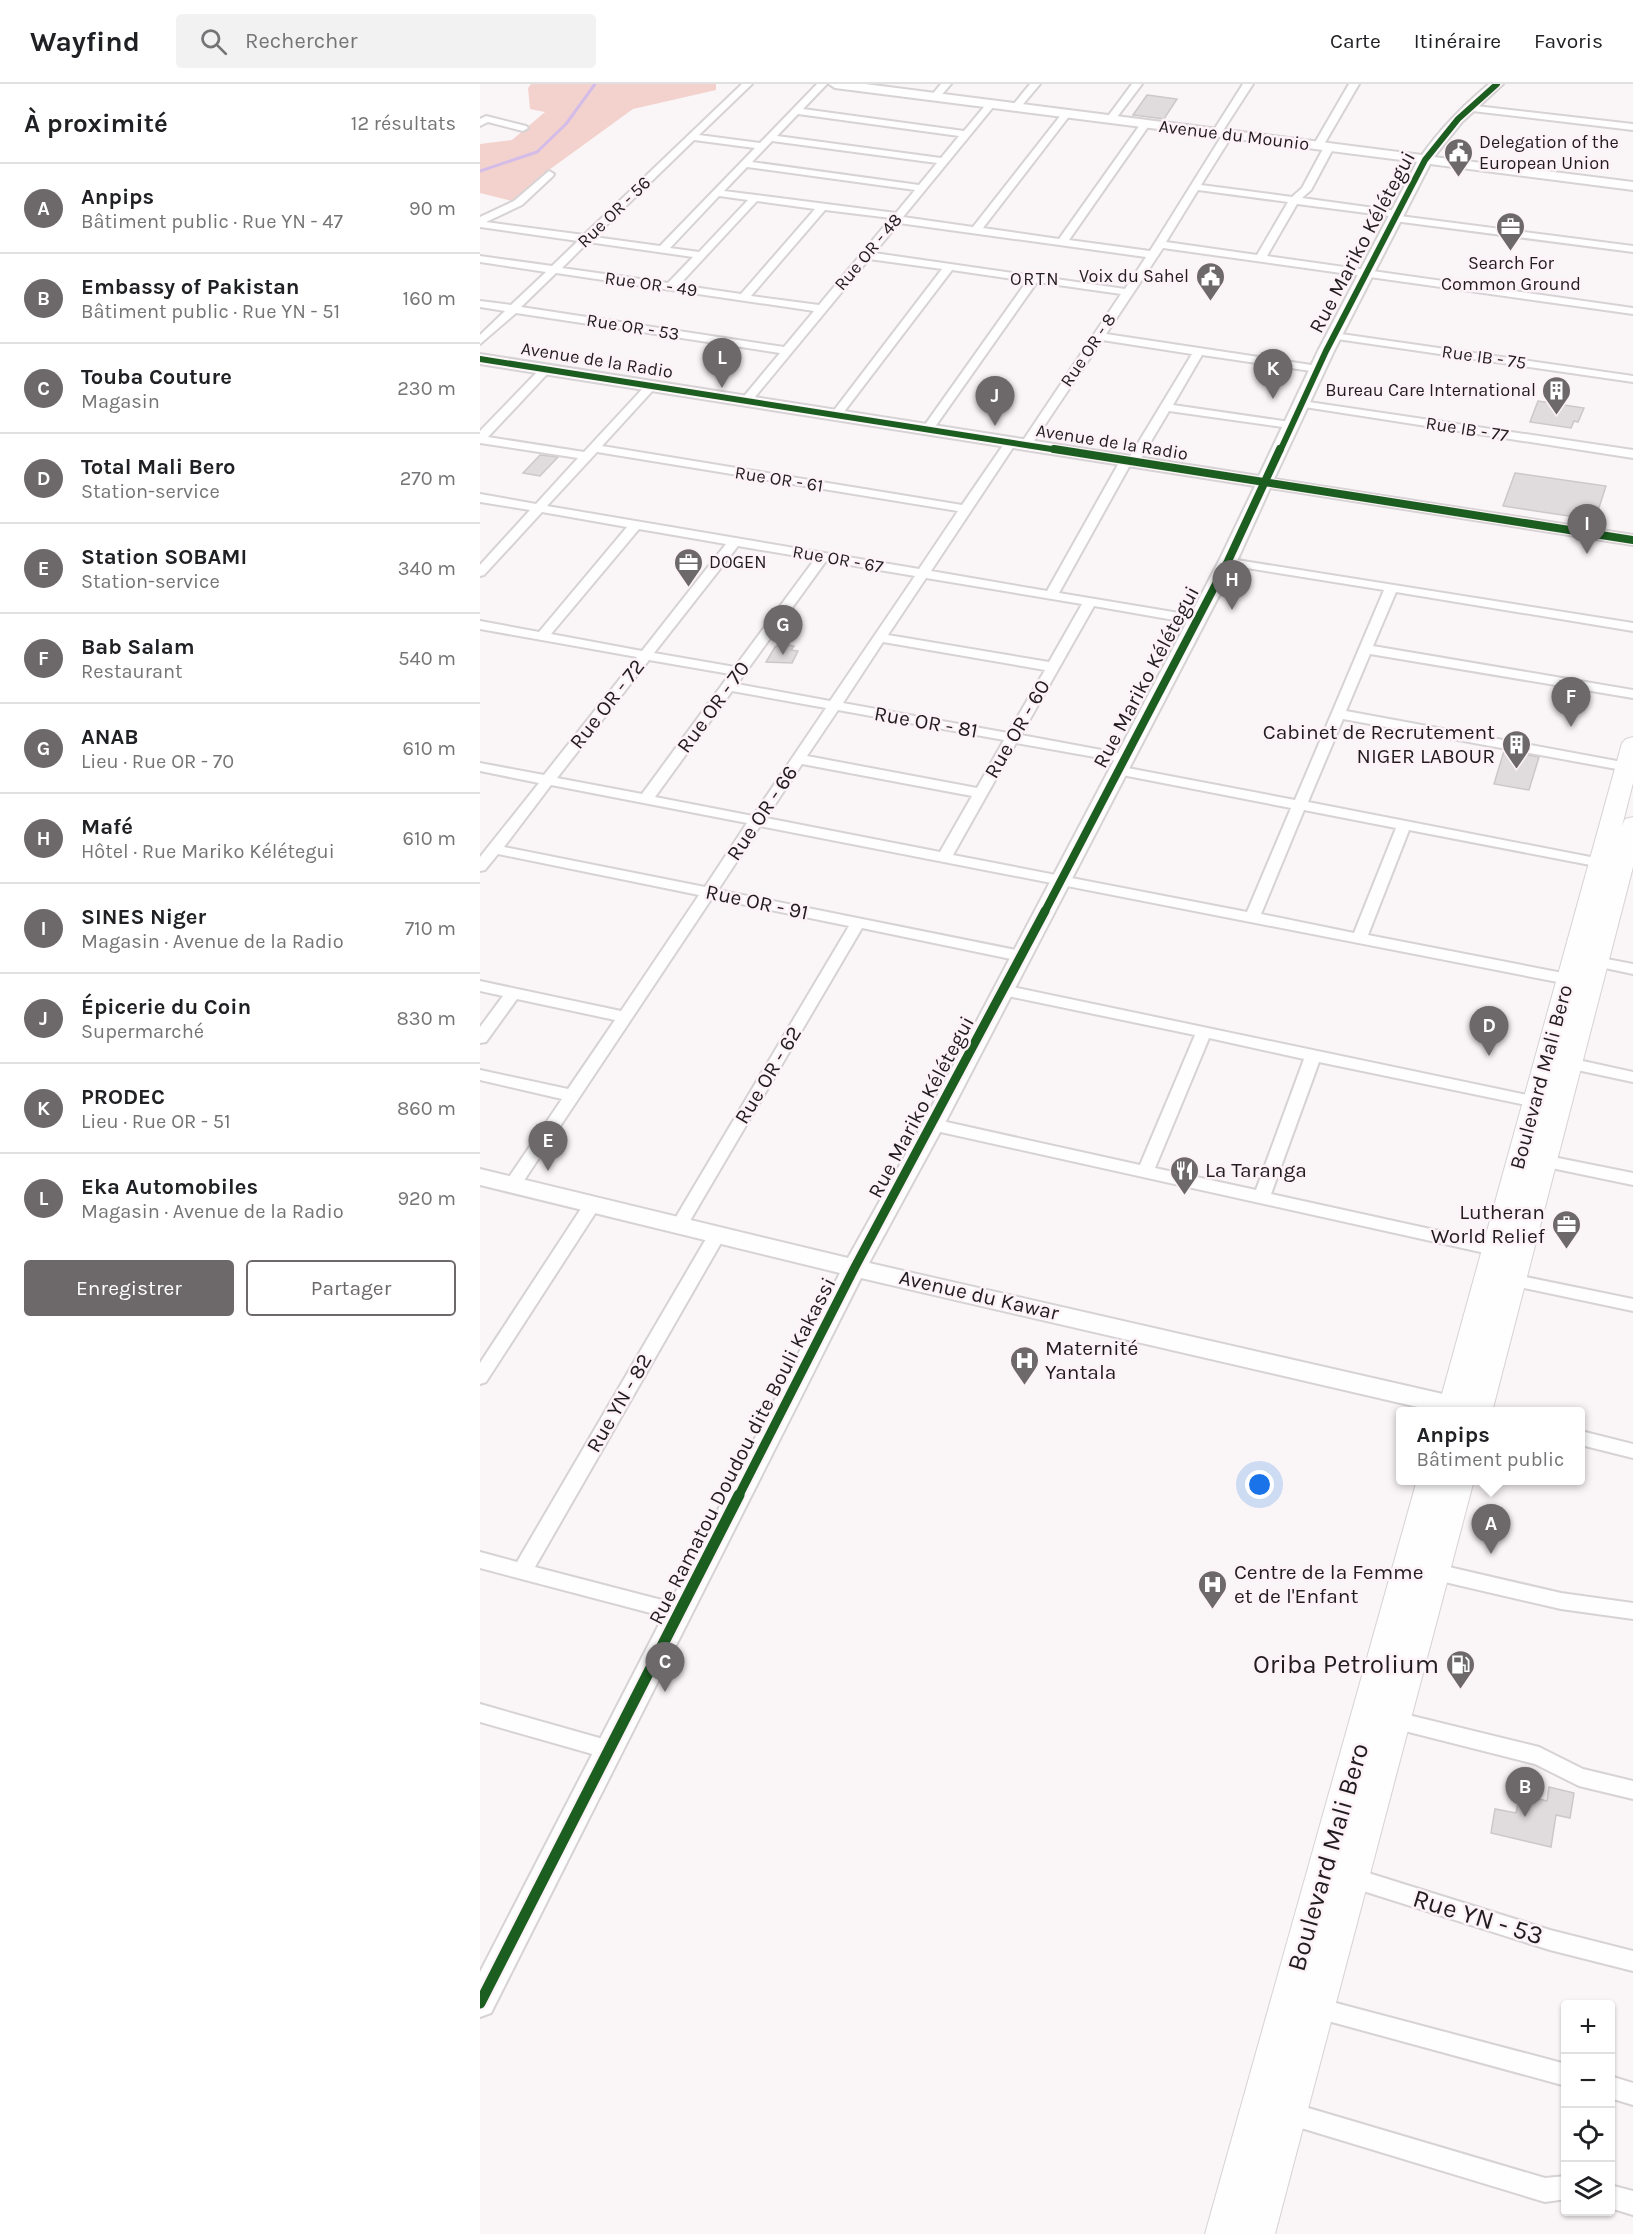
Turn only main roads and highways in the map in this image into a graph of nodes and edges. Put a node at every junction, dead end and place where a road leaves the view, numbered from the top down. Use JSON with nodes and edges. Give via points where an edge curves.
{"nodes":[{"id":1,"x":1633,"y":743,"type":"edge"},
{"id":2,"x":1629,"y":767,"type":"edge"},
{"id":3,"x":1633,"y":824,"type":"edge"},
{"id":4,"x":1619,"y":871,"type":"edge"},
{"id":5,"x":1585,"y":975,"type":"junction"},
{"id":6,"x":1546,"y":1104,"type":"junction"},
{"id":7,"x":1506,"y":1252,"type":"junction"},
{"id":8,"x":1452,"y":1407,"type":"edge"},
{"id":9,"x":1479,"y":1407,"type":"edge"},
{"id":10,"x":1431,"y":1485,"type":"edge"},
{"id":11,"x":1459,"y":1485,"type":"edge"},
{"id":12,"x":1339,"y":1875,"type":"junction"},
{"id":13,"x":1223,"y":2234,"type":"edge"},
{"id":14,"x":1257,"y":2234,"type":"edge"}],
"edges":[{"from":1,"to":2,"type":"main road","name":"Boulevard Mali Bero"},
{"from":2,"to":4,"type":"main road","name":"Boulevard Mali Bero"},
{"from":3,"to":4,"type":"main road","name":"Boulevard Mali Bero"},
{"from":4,"to":5,"type":"main road","name":"Boulevard Mali Bero"},
{"from":5,"to":6,"type":"main road","name":"Boulevard Mali Bero"},
{"from":5,"to":6,"type":"main road","name":"Boulevard Mali Bero","via":[[1569,1063]]},
{"from":6,"to":7,"type":"main road","name":"Boulevard Mali Bero"},
{"from":6,"to":7,"type":"main road","name":"Boulevard Mali Bero","via":[[1543,1161]]},
{"from":7,"to":8,"type":"main road","name":"Boulevard Mali Bero"},
{"from":7,"to":9,"type":"main road","name":"Boulevard Mali Bero","via":[[1511,1280]]},
{"from":10,"to":12,"type":"main road","name":"Boulevard Mali Bero"},
{"from":11,"to":12,"type":"main road","name":"Boulevard Mali Bero","via":[[1396,1720]]},
{"from":12,"to":13,"type":"main road","name":"Boulevard Mali Bero"},
{"from":12,"to":14,"type":"main road","name":"Boulevard Mali Bero","via":[[1317,2008]]}]}
